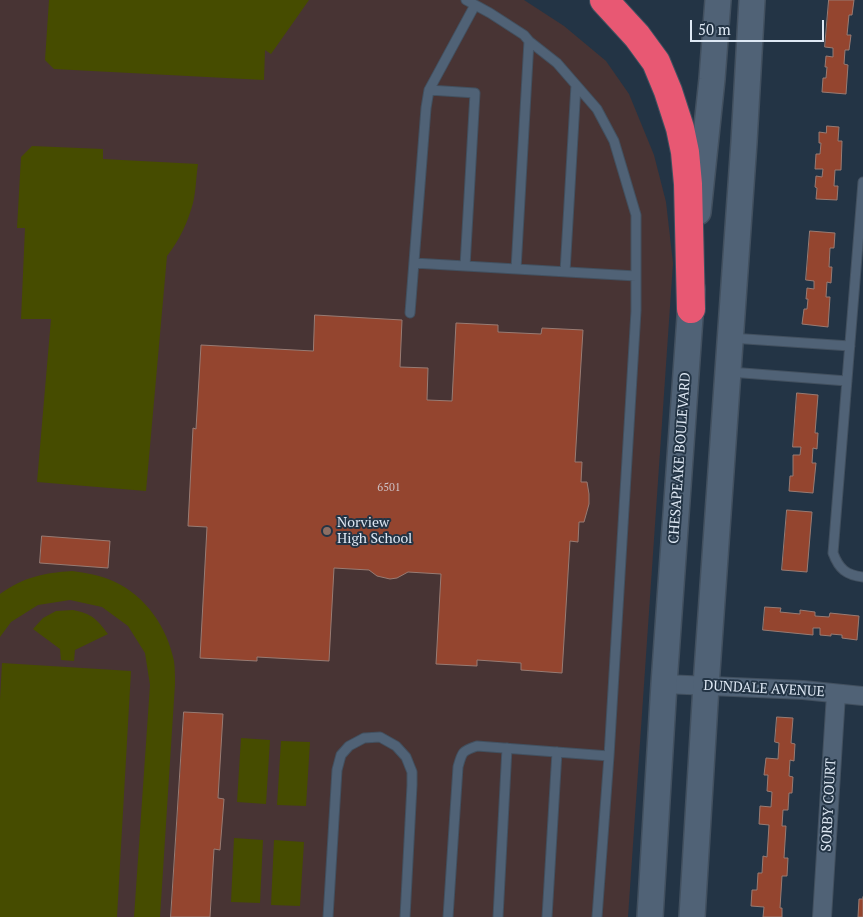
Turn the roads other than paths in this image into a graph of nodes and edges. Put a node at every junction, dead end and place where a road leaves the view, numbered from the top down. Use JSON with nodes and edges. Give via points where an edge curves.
{"nodes":[{"id":1,"x":466,"y":0,"type":"edge"},
{"id":2,"x":604,"y":0,"type":"edge"},
{"id":3,"x":718,"y":0,"type":"edge"},
{"id":4,"x":752,"y":0,"type":"edge"},
{"id":5,"x":475,"y":5,"type":"junction"},
{"id":6,"x":529,"y":41,"type":"junction"},
{"id":7,"x":576,"y":85,"type":"junction"},
{"id":8,"x":429,"y":90,"type":"junction"},
{"id":9,"x":863,"y":182,"type":"edge"},
{"id":10,"x":414,"y":263,"type":"junction"},
{"id":11,"x":465,"y":266,"type":"junction"},
{"id":12,"x":516,"y":269,"type":"junction"},
{"id":13,"x":565,"y":272,"type":"junction"},
{"id":14,"x":636,"y":276,"type":"junction"},
{"id":15,"x":691,"y":309,"type":"junction"},
{"id":16,"x":410,"y":313,"type":"dead end"},
{"id":17,"x":731,"y":338,"type":"junction"},
{"id":18,"x":850,"y":346,"type":"junction"},
{"id":19,"x":728,"y":372,"type":"junction"},
{"id":20,"x":847,"y":381,"type":"junction"},
{"id":21,"x":863,"y":576,"type":"edge"},
{"id":22,"x":664,"y":684,"type":"junction"},
{"id":23,"x":706,"y":686,"type":"junction"},
{"id":24,"x":836,"y":694,"type":"junction"},
{"id":25,"x":863,"y":696,"type":"edge"},
{"id":26,"x":507,"y":748,"type":"junction"},
{"id":27,"x":557,"y":752,"type":"junction"},
{"id":28,"x":609,"y":756,"type":"junction"},
{"id":29,"x":328,"y":917,"type":"edge"},
{"id":30,"x":405,"y":917,"type":"edge"},
{"id":31,"x":448,"y":917,"type":"edge"},
{"id":32,"x":498,"y":917,"type":"edge"},
{"id":33,"x":548,"y":917,"type":"edge"},
{"id":34,"x":597,"y":917,"type":"edge"},
{"id":35,"x":650,"y":917,"type":"edge"},
{"id":36,"x":692,"y":917,"type":"edge"},
{"id":37,"x":822,"y":917,"type":"edge"}],
"edges":[{"from":1,"to":5,"type":"lane"},
{"from":2,"to":15,"type":"highway","via":[[656,62],[680,128],[688,184]]},
{"from":3,"to":15,"type":"main road","name":"CHESAPEAKE BOULEVARD"},
{"from":4,"to":17,"type":"main road"},
{"from":5,"to":6,"type":"lane"},
{"from":5,"to":8,"type":"lane"},
{"from":6,"to":7,"type":"lane","via":[[557,63]]},
{"from":6,"to":12,"type":"lane"},
{"from":7,"to":13,"type":"lane"},
{"from":7,"to":14,"type":"lane","via":[[597,109],[614,141],[636,215]]},
{"from":8,"to":10,"type":"lane"},
{"from":8,"to":11,"type":"lane","via":[[475,93]]},
{"from":9,"to":18,"type":"lane"},
{"from":10,"to":11,"type":"lane"},
{"from":10,"to":16,"type":"lane"},
{"from":11,"to":12,"type":"lane"},
{"from":12,"to":13,"type":"lane"},
{"from":13,"to":14,"type":"lane"},
{"from":14,"to":28,"type":"lane"},
{"from":15,"to":22,"type":"main road","name":"CHESAPEAKE BOULEVARD"},
{"from":17,"to":18,"type":"lane"},
{"from":17,"to":19,"type":"main road"},
{"from":18,"to":20,"type":"lane"},
{"from":19,"to":20,"type":"lane"},
{"from":19,"to":23,"type":"main road"},
{"from":20,"to":21,"type":"lane","via":[[833,552],[842,569]]},
{"from":22,"to":23,"type":"street","name":"DUNDALE AVENUE"},
{"from":22,"to":35,"type":"main road","name":"CHESAPEAKE BOULEVARD"},
{"from":23,"to":24,"type":"street","name":"DUNDALE AVENUE"},
{"from":23,"to":36,"type":"main road"},
{"from":24,"to":25,"type":"street","name":"DUNDALE AVENUE"},
{"from":24,"to":37,"type":"street","name":"SORBY COURT"},
{"from":26,"to":27,"type":"lane"},
{"from":26,"to":31,"type":"lane","via":[[477,746],[461,754]]},
{"from":26,"to":32,"type":"lane"},
{"from":27,"to":28,"type":"lane"},
{"from":27,"to":33,"type":"lane"},
{"from":28,"to":34,"type":"lane"},
{"from":29,"to":30,"type":"lane","via":[[337,770],[341,755],[364,738],[380,737],[396,746],[406,757],[412,772]]}]}
